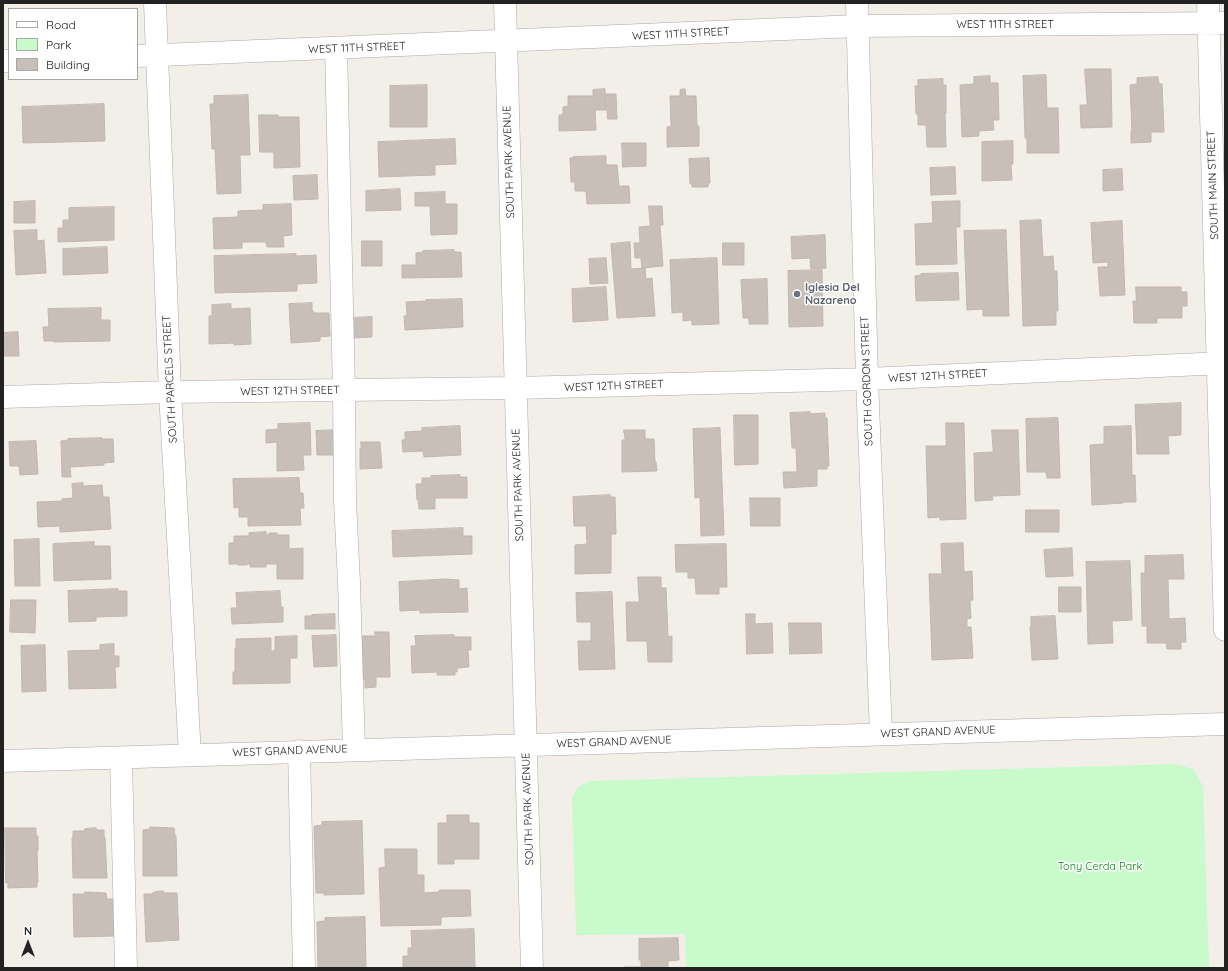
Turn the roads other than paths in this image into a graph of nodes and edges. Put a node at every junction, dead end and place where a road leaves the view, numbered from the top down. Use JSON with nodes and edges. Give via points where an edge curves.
{"nodes":[{"id":1,"x":155,"y":3,"type":"edge"},
{"id":2,"x":505,"y":3,"type":"edge"},
{"id":3,"x":857,"y":3,"type":"edge"},
{"id":4,"x":1214,"y":16,"type":"edge"},
{"id":5,"x":858,"y":26,"type":"junction"},
{"id":6,"x":506,"y":42,"type":"junction"},
{"id":7,"x":336,"y":48,"type":"junction"},
{"id":8,"x":147,"y":56,"type":"edge"},
{"id":9,"x":1222,"y":363,"type":"edge"},
{"id":10,"x":867,"y":379,"type":"junction"},
{"id":11,"x":516,"y":388,"type":"junction"},
{"id":12,"x":344,"y":390,"type":"junction"},
{"id":13,"x":170,"y":392,"type":"junction"},
{"id":14,"x":3,"y":397,"type":"edge"},
{"id":15,"x":1225,"y":630,"type":"edge"},
{"id":16,"x":1225,"y":724,"type":"edge"},
{"id":17,"x":881,"y":734,"type":"junction"},
{"id":18,"x":526,"y":744,"type":"junction"},
{"id":19,"x":354,"y":749,"type":"junction"},
{"id":20,"x":299,"y":751,"type":"junction"},
{"id":21,"x":190,"y":755,"type":"junction"},
{"id":22,"x":122,"y":758,"type":"junction"},
{"id":23,"x":3,"y":761,"type":"edge"},
{"id":24,"x":126,"y":968,"type":"edge"},
{"id":25,"x":304,"y":968,"type":"edge"},
{"id":26,"x":532,"y":968,"type":"edge"}],
"edges":[{"from":1,"to":8,"type":"street","name":"SOUTH PARCELS STREET"},
{"from":2,"to":6,"type":"street","name":"SOUTH PARK AVENUE"},
{"from":3,"to":5,"type":"street","name":"SOUTH GORDON STREET"},
{"from":4,"to":5,"type":"street","name":"WEST 11TH STREET"},
{"from":4,"to":9,"type":"street","name":"SOUTH MAIN STREET"},
{"from":5,"to":6,"type":"street","name":"WEST 11TH STREET"},
{"from":5,"to":10,"type":"street","name":"SOUTH GORDON STREET"},
{"from":6,"to":7,"type":"street","name":"WEST 11TH STREET"},
{"from":6,"to":11,"type":"street","name":"SOUTH PARK AVENUE"},
{"from":7,"to":8,"type":"street","name":"WEST 11TH STREET"},
{"from":7,"to":12,"type":"street"},
{"from":8,"to":13,"type":"street","name":"SOUTH PARCELS STREET"},
{"from":9,"to":10,"type":"street","name":"WEST 12TH STREET"},
{"from":9,"to":15,"type":"street","name":"SOUTH MAIN STREET"},
{"from":10,"to":11,"type":"street","name":"WEST 12TH STREET"},
{"from":10,"to":17,"type":"street","name":"SOUTH GORDON STREET"},
{"from":11,"to":12,"type":"street","name":"WEST 12TH STREET"},
{"from":11,"to":18,"type":"street","name":"SOUTH PARK AVENUE"},
{"from":12,"to":13,"type":"street","name":"WEST 12TH STREET"},
{"from":12,"to":19,"type":"street","via":[[345,501]]},
{"from":13,"to":14,"type":"street","name":"WEST 12TH STREET"},
{"from":13,"to":21,"type":"street","name":"SOUTH PARCELS STREET"},
{"from":16,"to":17,"type":"street","name":"WEST GRAND AVENUE"},
{"from":17,"to":18,"type":"street","name":"WEST GRAND AVENUE"},
{"from":18,"to":19,"type":"street","name":"WEST GRAND AVENUE"},
{"from":18,"to":26,"type":"street","name":"SOUTH PARK AVENUE"},
{"from":19,"to":20,"type":"street","name":"WEST GRAND AVENUE"},
{"from":20,"to":21,"type":"street","name":"WEST GRAND AVENUE"},
{"from":20,"to":25,"type":"street"},
{"from":21,"to":22,"type":"street","name":"WEST GRAND AVENUE"},
{"from":22,"to":23,"type":"street","name":"WEST GRAND AVENUE"},
{"from":22,"to":24,"type":"street"}]}
